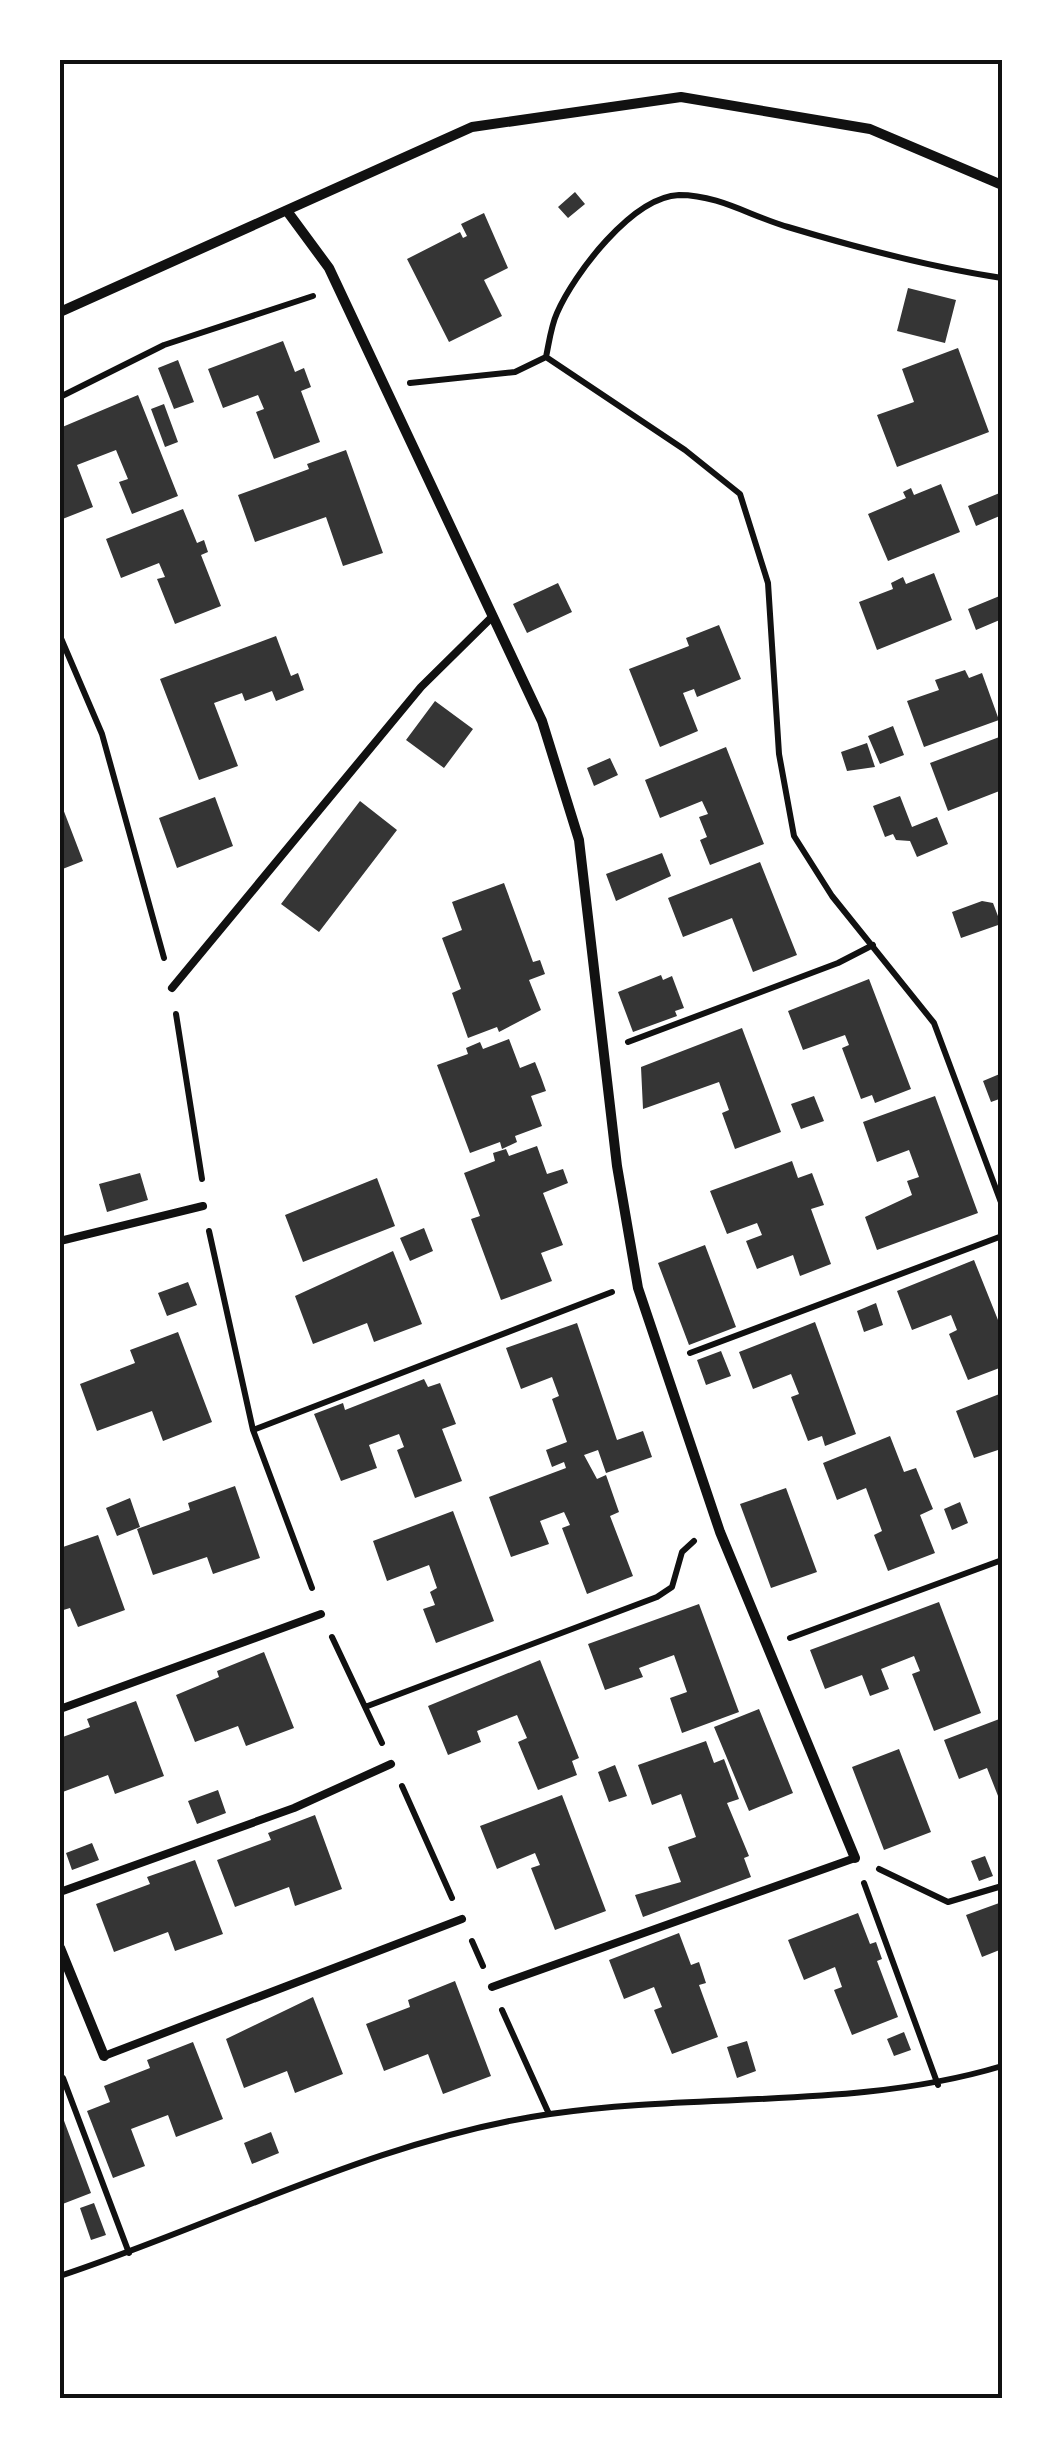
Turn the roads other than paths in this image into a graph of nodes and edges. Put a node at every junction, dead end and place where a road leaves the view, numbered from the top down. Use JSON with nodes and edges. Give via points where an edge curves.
{"nodes":[{"id":1,"x":1002,"y":185,"type":"edge"},
{"id":2,"x":287,"y":211,"type":"junction"},
{"id":3,"x":60,"y":312,"type":"edge"},
{"id":4,"x":493,"y":616,"type":"junction"},
{"id":5,"x":172,"y":988,"type":"road end"},
{"id":6,"x":203,"y":1206,"type":"road end"},
{"id":7,"x":60,"y":1242,"type":"edge"},
{"id":8,"x":321,"y":1614,"type":"road end"},
{"id":9,"x":60,"y":1709,"type":"edge"},
{"id":10,"x":392,"y":1764,"type":"road end"},
{"id":11,"x":855,"y":1858,"type":"joint"},
{"id":12,"x":60,"y":1892,"type":"edge"},
{"id":13,"x":462,"y":1919,"type":"road end"},
{"id":14,"x":60,"y":1948,"type":"edge"},
{"id":15,"x":492,"y":1988,"type":"road end"},
{"id":16,"x":104,"y":2056,"type":"joint"}],
"edges":[{"from":1,"to":2,"type":"street","via":[[870,129],[681,97],[472,126]]},
{"from":2,"to":3,"type":"street"},
{"from":2,"to":4,"type":"street","via":[[338,288]]},
{"from":4,"to":5,"type":"lane","via":[[421,687]]},
{"from":4,"to":11,"type":"street","via":[[542,721],[579,840],[638,1288],[720,1532]]},
{"from":6,"to":7,"type":"lane"},
{"from":8,"to":9,"type":"lane"},
{"from":10,"to":12,"type":"lane","via":[[294,1808]]},
{"from":11,"to":15,"type":"lane"},
{"from":13,"to":16,"type":"lane"},
{"from":14,"to":16,"type":"street"}]}
